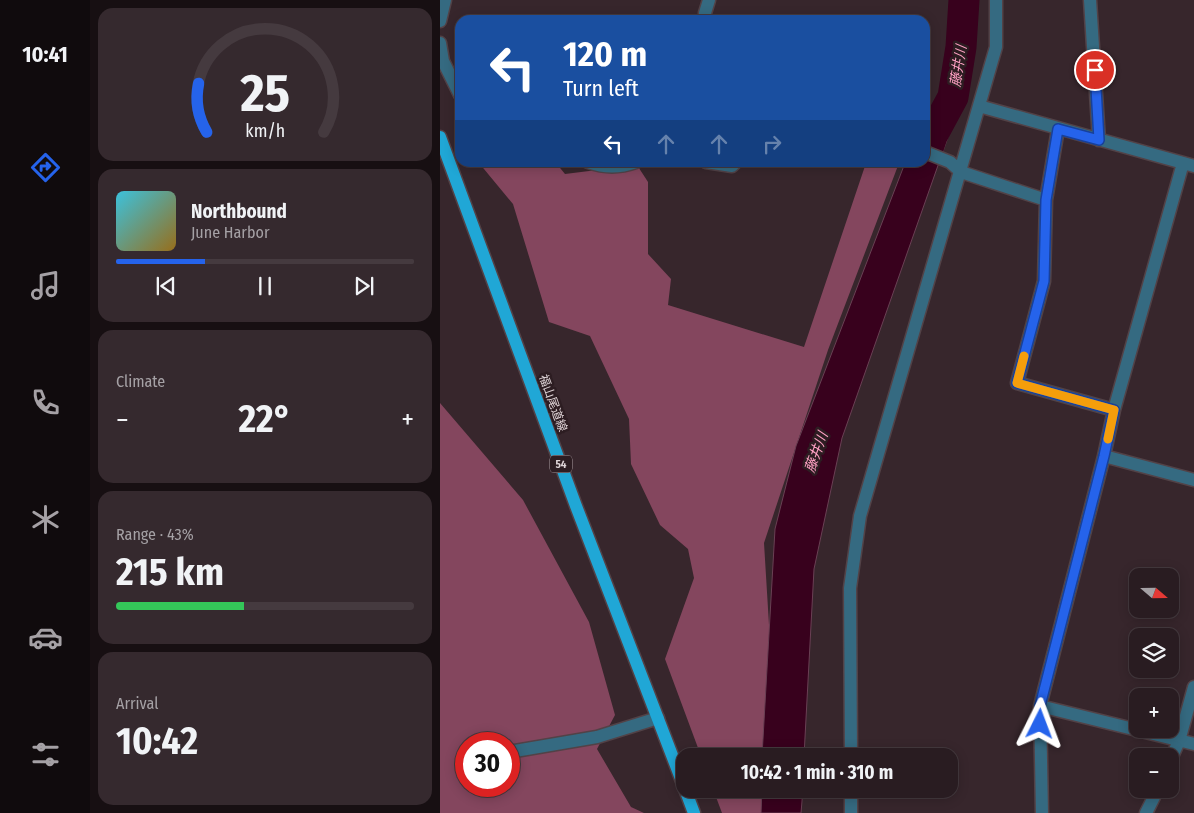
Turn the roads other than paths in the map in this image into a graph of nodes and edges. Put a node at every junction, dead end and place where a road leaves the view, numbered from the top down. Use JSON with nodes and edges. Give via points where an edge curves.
{"nodes":[{"id":1,"x":445,"y":0,"type":"edge"},
{"id":2,"x":709,"y":0,"type":"edge"},
{"id":3,"x":996,"y":0,"type":"edge"},
{"id":4,"x":1090,"y":0,"type":"edge"},
{"id":5,"x":705,"y":15,"type":"edge"},
{"id":6,"x":440,"y":22,"type":"edge"},
{"id":7,"x":440,"y":43,"type":"edge"},
{"id":8,"x":455,"y":85,"type":"edge"},
{"id":9,"x":980,"y":106,"type":"junction"},
{"id":10,"x":1058,"y":129,"type":"junction"},
{"id":11,"x":440,"y":137,"type":"edge"},
{"id":12,"x":1099,"y":140,"type":"junction"},
{"id":13,"x":930,"y":154,"type":"edge"},
{"id":14,"x":1188,"y":165,"type":"edge"},
{"id":15,"x":961,"y":172,"type":"junction"},
{"id":16,"x":1046,"y":200,"type":"junction"},
{"id":17,"x":1114,"y":410,"type":"junction"},
{"id":18,"x":1104,"y":456,"type":"junction"},
{"id":19,"x":1194,"y":480,"type":"edge"},
{"id":20,"x":1194,"y":687,"type":"edge"},
{"id":21,"x":1040,"y":706,"type":"junction"},
{"id":22,"x":658,"y":718,"type":"junction"},
{"id":23,"x":1179,"y":741,"type":"junction"},
{"id":24,"x":1194,"y":744,"type":"edge"},
{"id":25,"x":851,"y":748,"type":"edge"},
{"id":26,"x":1176,"y":748,"type":"edge"},
{"id":27,"x":520,"y":750,"type":"edge"},
{"id":28,"x":676,"y":765,"type":"edge"},
{"id":29,"x":688,"y":798,"type":"edge"},
{"id":30,"x":851,"y":798,"type":"edge"},
{"id":31,"x":1154,"y":798,"type":"edge"},
{"id":32,"x":694,"y":813,"type":"edge"},
{"id":33,"x":851,"y":813,"type":"edge"},
{"id":34,"x":1042,"y":813,"type":"edge"},
{"id":35,"x":1146,"y":813,"type":"edge"}],
"edges":[{"from":1,"to":6,"type":"street"},
{"from":2,"to":5,"type":"street"},
{"from":3,"to":9,"type":"street","via":[[996,48]]},
{"from":4,"to":12,"type":"street"},
{"from":7,"to":8,"type":"street","via":[[443,61]]},
{"from":9,"to":10,"type":"street"},
{"from":9,"to":15,"type":"street"},
{"from":10,"to":12,"type":"street"},
{"from":10,"to":16,"type":"street"},
{"from":11,"to":22,"type":"main road","name":"福山尾道線","number":"54"},
{"from":12,"to":14,"type":"street"},
{"from":13,"to":15,"type":"street","via":[[950,162]]},
{"from":14,"to":17,"type":"street"},
{"from":15,"to":16,"type":"street"},
{"from":15,"to":25,"type":"street","via":[[860,516],[850,588]]},
{"from":16,"to":17,"type":"street","via":[[1044,281],[1017,383]]},
{"from":17,"to":18,"type":"street"},
{"from":18,"to":19,"type":"street"},
{"from":18,"to":21,"type":"street"},
{"from":20,"to":23,"type":"street"},
{"from":21,"to":23,"type":"street"},
{"from":21,"to":34,"type":"street"},
{"from":22,"to":27,"type":"street","via":[[597,737]]},
{"from":22,"to":28,"type":"main road","name":"福山尾道線","number":"54"},
{"from":23,"to":24,"type":"street"},
{"from":23,"to":26,"type":"street"},
{"from":29,"to":32,"type":"main road","name":"福山尾道線","number":"54"},
{"from":30,"to":33,"type":"street"},
{"from":31,"to":35,"type":"street"}]}
